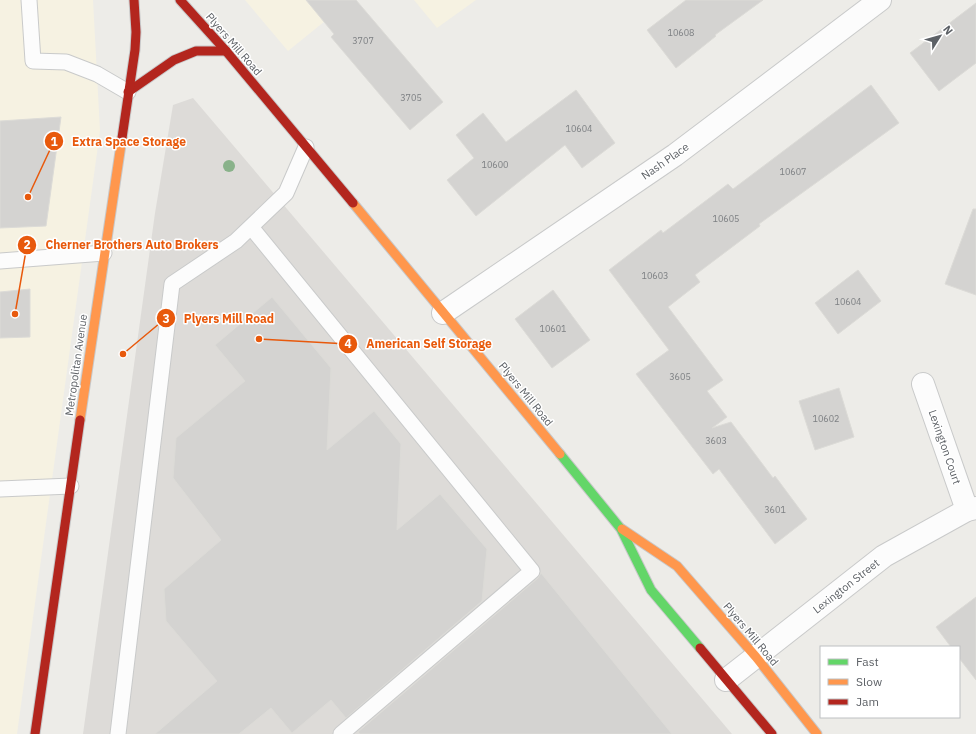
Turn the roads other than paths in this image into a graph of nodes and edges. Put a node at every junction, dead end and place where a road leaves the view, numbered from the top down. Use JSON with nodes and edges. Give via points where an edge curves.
{"nodes":[{"id":1,"x":29,"y":0,"type":"edge"},
{"id":2,"x":134,"y":0,"type":"edge"},
{"id":3,"x":180,"y":0,"type":"edge"},
{"id":4,"x":880,"y":0,"type":"edge"},
{"id":5,"x":226,"y":52,"type":"junction"},
{"id":6,"x":128,"y":92,"type":"junction"},
{"id":7,"x":306,"y":147,"type":"junction"},
{"id":8,"x":251,"y":226,"type":"junction"},
{"id":9,"x":104,"y":253,"type":"junction"},
{"id":10,"x":0,"y":261,"type":"edge"},
{"id":11,"x":444,"y":313,"type":"junction"},
{"id":12,"x":923,"y":384,"type":"dead end"},
{"id":13,"x":70,"y":486,"type":"junction"},
{"id":14,"x":0,"y":489,"type":"edge"},
{"id":15,"x":971,"y":509,"type":"edge"},
{"id":16,"x":621,"y":529,"type":"junction"},
{"id":17,"x":756,"y":657,"type":"junction"},
{"id":18,"x":726,"y":680,"type":"junction"},
{"id":19,"x":35,"y":734,"type":"edge"},
{"id":20,"x":118,"y":734,"type":"edge"},
{"id":21,"x":341,"y":734,"type":"edge"},
{"id":22,"x":772,"y":734,"type":"edge"},
{"id":23,"x":817,"y":734,"type":"edge"}],
"edges":[{"from":1,"to":6,"type":"lane","via":[[33,61],[66,62],[97,74]]},
{"from":2,"to":6,"type":"street","name":"Metropolitan Avenue","via":[[136,32]]},
{"from":3,"to":5,"type":"street","name":"Plyers Mill Road"},
{"from":4,"to":11,"type":"street","name":"Nash Place","via":[[675,155]]},
{"from":5,"to":6,"type":"street","via":[[196,51],[174,60]]},
{"from":5,"to":7,"type":"street","name":"Plyers Mill Road"},
{"from":6,"to":9,"type":"street","name":"Metropolitan Avenue"},
{"from":7,"to":8,"type":"lane","via":[[286,193]]},
{"from":7,"to":11,"type":"street","name":"Plyers Mill Road"},
{"from":8,"to":20,"type":"lane","via":[[236,241],[172,284]]},
{"from":8,"to":21,"type":"lane","via":[[532,571]]},
{"from":9,"to":10,"type":"lane"},
{"from":9,"to":13,"type":"street","name":"Metropolitan Avenue"},
{"from":11,"to":16,"type":"street","name":"Plyers Mill Road"},
{"from":12,"to":15,"type":"street","name":"Lexington Court"},
{"from":13,"to":14,"type":"lane"},
{"from":13,"to":19,"type":"street","name":"Metropolitan Avenue"},
{"from":15,"to":17,"type":"street","name":"Lexington Street","via":[[884,556]]},
{"from":16,"to":17,"type":"street","name":"Plyers Mill Road","via":[[677,566]]},
{"from":16,"to":18,"type":"street","name":"Plyers Mill Road","via":[[651,590]]},
{"from":17,"to":18,"type":"street","name":"Lexington Street"},
{"from":17,"to":23,"type":"street","name":"Plyers Mill Road"},
{"from":18,"to":22,"type":"street","name":"Plyers Mill Road"}]}
